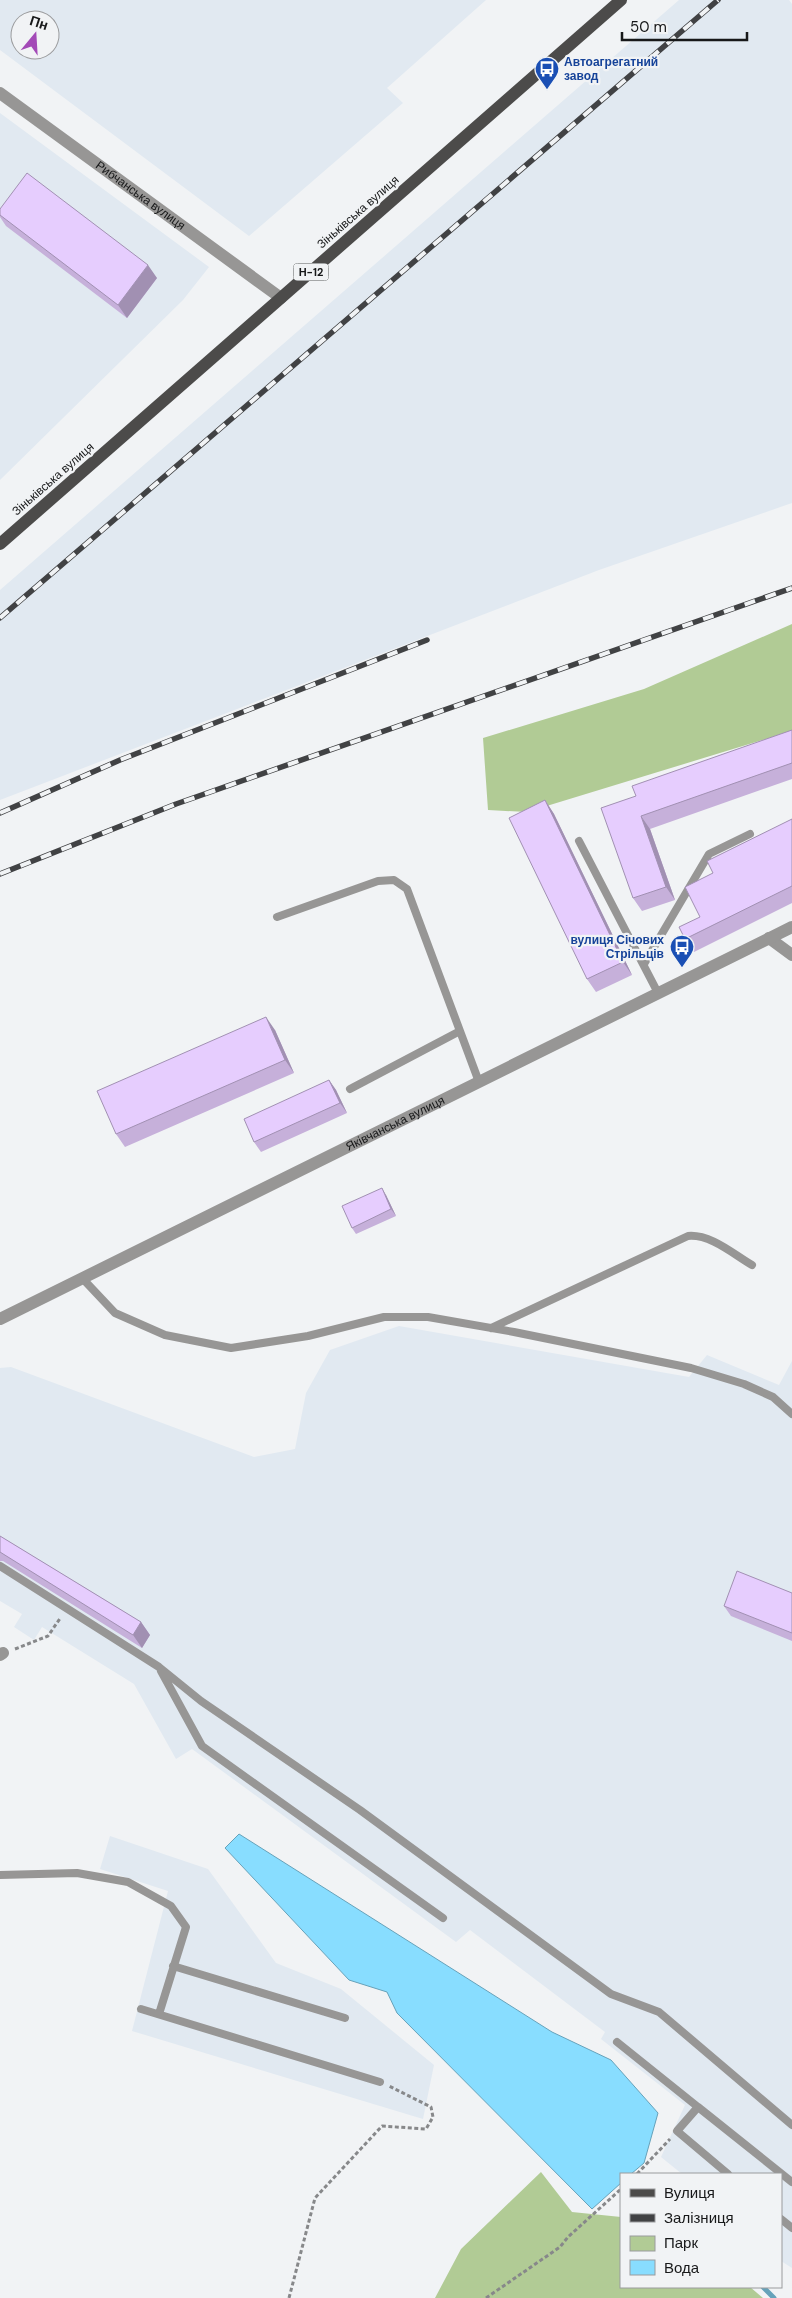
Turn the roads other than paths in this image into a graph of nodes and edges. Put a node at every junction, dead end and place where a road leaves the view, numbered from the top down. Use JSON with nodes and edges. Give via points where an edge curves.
{"nodes":[{"id":1,"x":621,"y":0,"type":"edge"},
{"id":2,"x":0,"y":92,"type":"edge"},
{"id":3,"x":281,"y":298,"type":"junction"},
{"id":4,"x":0,"y":544,"type":"edge"},
{"id":5,"x":750,"y":834,"type":"dead end"},
{"id":6,"x":579,"y":841,"type":"dead end"},
{"id":7,"x":277,"y":917,"type":"dead end"},
{"id":8,"x":792,"y":927,"type":"edge"},
{"id":9,"x":769,"y":938,"type":"junction"},
{"id":10,"x":792,"y":955,"type":"edge"},
{"id":11,"x":644,"y":964,"type":"junction"},
{"id":12,"x":658,"y":992,"type":"junction"},
{"id":13,"x":460,"y":1031,"type":"junction"},
{"id":14,"x":479,"y":1082,"type":"junction"},
{"id":15,"x":350,"y":1088,"type":"dead end"},
{"id":16,"x":752,"y":1265,"type":"dead end"},
{"id":17,"x":82,"y":1279,"type":"junction"},
{"id":18,"x":0,"y":1319,"type":"edge"},
{"id":19,"x":491,"y":1328,"type":"junction"},
{"id":20,"x":792,"y":1414,"type":"edge"},
{"id":21,"x":0,"y":1566,"type":"edge"},
{"id":22,"x":159,"y":1667,"type":"junction"},
{"id":23,"x":0,"y":1875,"type":"edge"},
{"id":24,"x":443,"y":1918,"type":"dead end"},
{"id":25,"x":174,"y":1966,"type":"junction"},
{"id":26,"x":141,"y":2009,"type":"dead end"},
{"id":27,"x":158,"y":2014,"type":"junction"},
{"id":28,"x":345,"y":2018,"type":"dead end"},
{"id":29,"x":617,"y":2042,"type":"dead end"},
{"id":30,"x":380,"y":2082,"type":"road end"},
{"id":31,"x":698,"y":2107,"type":"junction"},
{"id":32,"x":792,"y":2125,"type":"edge"},
{"id":33,"x":727,"y":2173,"type":"edge"},
{"id":34,"x":781,"y":2173,"type":"edge"},
{"id":35,"x":782,"y":2174,"type":"edge"},
{"id":36,"x":792,"y":2182,"type":"edge"},
{"id":37,"x":782,"y":2220,"type":"edge"},
{"id":38,"x":792,"y":2228,"type":"edge"}],
"edges":[{"from":1,"to":3,"type":"main road","name":"Зіньківська вулиця","number":"Н-12"},
{"from":2,"to":3,"type":"street","name":"Рибчанська вулиця"},
{"from":3,"to":4,"type":"main road","name":"Зіньківська вулиця","number":"Н-12"},
{"from":5,"to":11,"type":"lane","via":[[709,854]]},
{"from":6,"to":11,"type":"lane"},
{"from":7,"to":13,"type":"lane","via":[[378,881],[394,880],[407,889]]},
{"from":8,"to":9,"type":"street","name":"Яківчанська вулиця"},
{"from":9,"to":10,"type":"street"},
{"from":9,"to":12,"type":"street","name":"Яківчанська вулиця"},
{"from":11,"to":12,"type":"lane"},
{"from":12,"to":14,"type":"street","name":"Яківчанська вулиця"},
{"from":13,"to":14,"type":"lane"},
{"from":13,"to":15,"type":"lane"},
{"from":14,"to":17,"type":"street","name":"Яківчанська вулиця"},
{"from":16,"to":19,"type":"lane","via":[[699,1235],[688,1236]]},
{"from":17,"to":18,"type":"street","name":"Яківчанська вулиця"},
{"from":17,"to":19,"type":"lane","via":[[115,1313],[165,1335],[231,1348],[308,1336],[384,1317],[428,1317]]},
{"from":19,"to":20,"type":"lane","via":[[691,1368],[744,1384],[773,1398]]},
{"from":21,"to":22,"type":"lane"},
{"from":22,"to":24,"type":"lane","via":[[202,1746]]},
{"from":22,"to":32,"type":"lane","via":[[201,1701],[360,1810],[612,1994],[659,2012]]},
{"from":23,"to":25,"type":"lane","via":[[77,1872],[128,1882],[171,1906],[186,1928]]},
{"from":25,"to":27,"type":"lane"},
{"from":25,"to":28,"type":"lane"},
{"from":26,"to":27,"type":"lane"},
{"from":27,"to":30,"type":"lane"},
{"from":29,"to":31,"type":"lane"},
{"from":31,"to":33,"type":"lane","via":[[677,2131]]},
{"from":31,"to":34,"type":"lane"},
{"from":35,"to":36,"type":"lane"},
{"from":37,"to":38,"type":"lane"}]}
